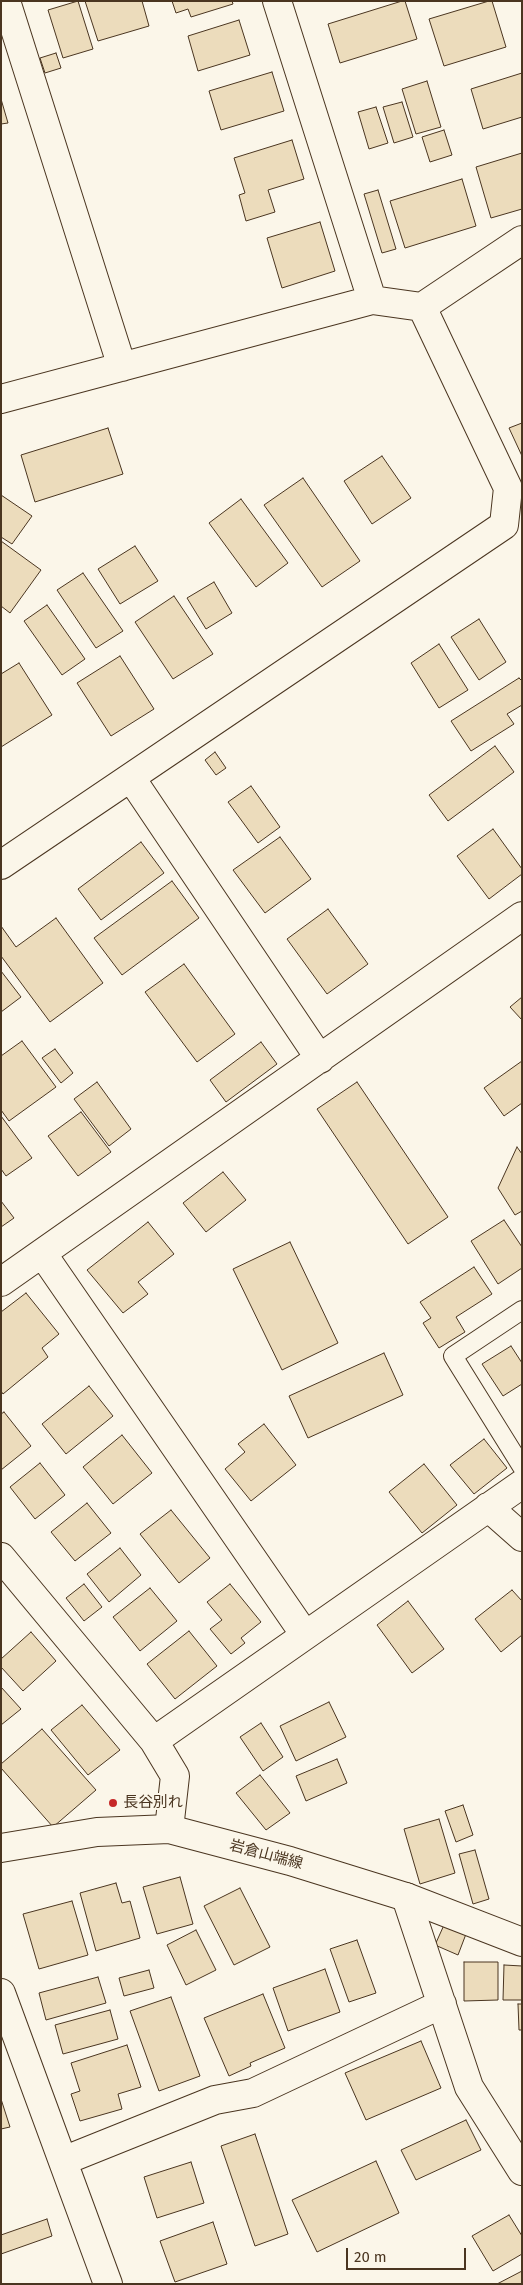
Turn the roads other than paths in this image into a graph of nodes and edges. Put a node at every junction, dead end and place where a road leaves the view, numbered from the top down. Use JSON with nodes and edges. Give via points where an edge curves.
{"nodes":[{"id":1,"x":6,"y":1,"type":"edge"},
{"id":2,"x":277,"y":1,"type":"edge"},
{"id":3,"x":522,"y":240,"type":"edge"},
{"id":4,"x":372,"y":300,"type":"junction"},
{"id":5,"x":422,"y":307,"type":"junction"},
{"id":6,"x":122,"y":367,"type":"junction"},
{"id":7,"x":1,"y":399,"type":"edge"},
{"id":8,"x":131,"y":778,"type":"junction"},
{"id":9,"x":1,"y":865,"type":"edge"},
{"id":10,"x":522,"y":916,"type":"edge"},
{"id":11,"x":320,"y":1058,"type":"junction"},
{"id":12,"x":42,"y":1253,"type":"junction"},
{"id":13,"x":1,"y":1282,"type":"edge"},
{"id":14,"x":522,"y":1310,"type":"edge"},
{"id":15,"x":522,"y":1467,"type":"edge"},
{"id":16,"x":522,"y":1484,"type":"edge"},
{"id":17,"x":488,"y":1508,"type":"junction"},
{"id":18,"x":522,"y":1537,"type":"edge"},
{"id":19,"x":1,"y":1557,"type":"edge"},
{"id":20,"x":305,"y":1635,"type":"junction"},
{"id":21,"x":154,"y":1741,"type":"junction"},
{"id":22,"x":169,"y":1830,"type":"junction"},
{"id":23,"x":1,"y":1848,"type":"edge"},
{"id":24,"x":406,"y":1897,"type":"junction"},
{"id":25,"x":522,"y":1942,"type":"edge"},
{"id":26,"x":1,"y":1993,"type":"edge"},
{"id":27,"x":442,"y":2004,"type":"junction"},
{"id":28,"x":63,"y":2161,"type":"junction"},
{"id":29,"x":522,"y":2171,"type":"edge"},
{"id":30,"x":108,"y":2284,"type":"edge"}],
"edges":[{"from":1,"to":6,"type":"street"},
{"from":2,"to":4,"type":"street"},
{"from":3,"to":5,"type":"street"},
{"from":4,"to":5,"type":"street"},
{"from":4,"to":6,"type":"street"},
{"from":5,"to":8,"type":"street","via":[[508,488],[504,525]]},
{"from":6,"to":7,"type":"street"},
{"from":8,"to":9,"type":"street"},
{"from":8,"to":11,"type":"street"},
{"from":10,"to":11,"type":"street"},
{"from":11,"to":12,"type":"street"},
{"from":12,"to":13,"type":"street"},
{"from":12,"to":20,"type":"street"},
{"from":14,"to":15,"type":"lane","via":[[454,1356]]},
{"from":16,"to":17,"type":"street"},
{"from":17,"to":18,"type":"street"},
{"from":17,"to":20,"type":"street"},
{"from":19,"to":21,"type":"street"},
{"from":20,"to":21,"type":"street"},
{"from":21,"to":22,"type":"street","via":[[175,1776]]},
{"from":22,"to":23,"type":"street","name":"岩倉山端線","via":[[97,1832]]},
{"from":22,"to":24,"type":"street","name":"岩倉山端線","via":[[290,1860]]},
{"from":24,"to":25,"type":"street","name":"岩倉山端線"},
{"from":24,"to":27,"type":"street"},
{"from":26,"to":28,"type":"street"},
{"from":27,"to":28,"type":"street","via":[[253,2093],[215,2100]]},
{"from":27,"to":29,"type":"street","via":[[469,2087]]},
{"from":28,"to":30,"type":"street"}]}
